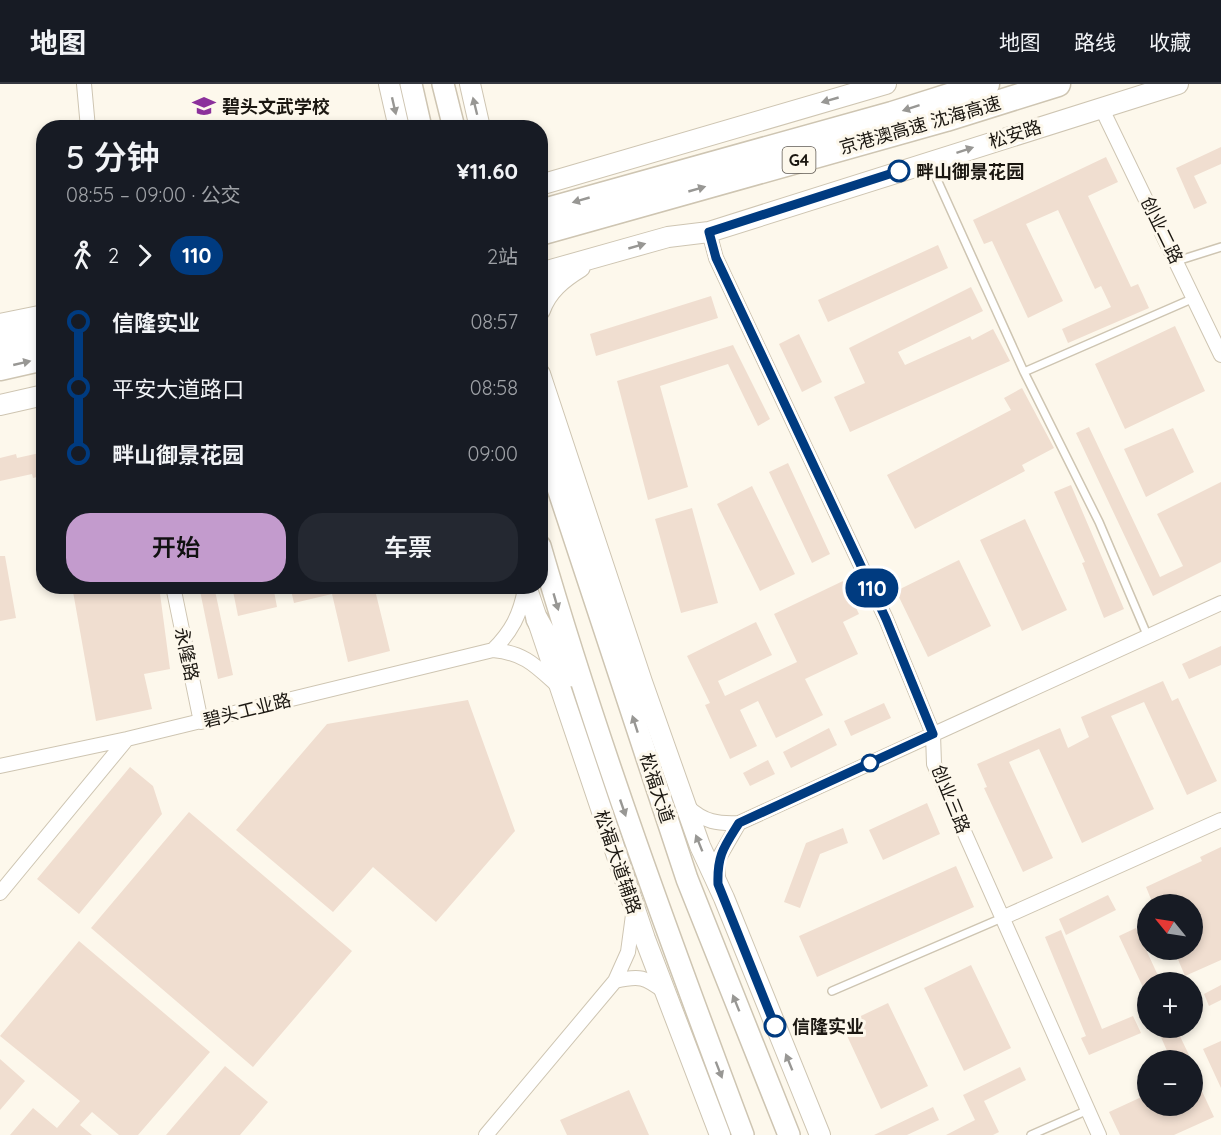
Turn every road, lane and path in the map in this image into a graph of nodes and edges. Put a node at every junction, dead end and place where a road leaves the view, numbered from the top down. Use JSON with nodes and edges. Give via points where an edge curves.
{"nodes":[{"id":1,"x":84,"y":84,"type":"edge"},
{"id":2,"x":389,"y":84,"type":"edge"},
{"id":3,"x":411,"y":84,"type":"edge"},
{"id":4,"x":443,"y":84,"type":"edge"},
{"id":5,"x":470,"y":84,"type":"edge"},
{"id":6,"x":886,"y":84,"type":"edge"},
{"id":7,"x":987,"y":84,"type":"edge"},
{"id":8,"x":1058,"y":84,"type":"edge"},
{"id":9,"x":1178,"y":84,"type":"edge"},
{"id":10,"x":1101,"y":107,"type":"junction"},
{"id":11,"x":87,"y":120,"type":"edge"},
{"id":12,"x":397,"y":120,"type":"edge"},
{"id":13,"x":419,"y":120,"type":"edge"},
{"id":14,"x":452,"y":120,"type":"edge"},
{"id":15,"x":478,"y":120,"type":"edge"},
{"id":16,"x":929,"y":162,"type":"junction"},
{"id":17,"x":548,"y":183,"type":"edge"},
{"id":18,"x":548,"y":210,"type":"edge"},
{"id":19,"x":548,"y":231,"type":"edge"},
{"id":20,"x":709,"y":232,"type":"junction"},
{"id":21,"x":1221,"y":247,"type":"edge"},
{"id":22,"x":593,"y":259,"type":"junction"},
{"id":23,"x":1177,"y":261,"type":"junction"},
{"id":24,"x":548,"y":271,"type":"edge"},
{"id":25,"x":548,"y":293,"type":"edge"},
{"id":26,"x":1195,"y":297,"type":"junction"},
{"id":27,"x":36,"y":317,"type":"edge"},
{"id":28,"x":0,"y":324,"type":"edge"},
{"id":29,"x":36,"y":337,"type":"edge"},
{"id":30,"x":0,"y":345,"type":"edge"},
{"id":31,"x":1221,"y":354,"type":"edge"},
{"id":32,"x":36,"y":360,"type":"edge"},
{"id":33,"x":0,"y":368,"type":"edge"},
{"id":34,"x":1024,"y":372,"type":"junction"},
{"id":35,"x":36,"y":397,"type":"edge"},
{"id":36,"x":548,"y":398,"type":"edge"},
{"id":37,"x":0,"y":405,"type":"edge"},
{"id":38,"x":548,"y":458,"type":"edge"},
{"id":39,"x":570,"y":464,"type":"junction"},
{"id":40,"x":559,"y":491,"type":"junction"},
{"id":41,"x":592,"y":568,"type":"junction"},
{"id":42,"x":548,"y":573,"type":"edge"},
{"id":43,"x":175,"y":594,"type":"edge"},
{"id":44,"x":524,"y":594,"type":"edge"},
{"id":45,"x":529,"y":594,"type":"edge"},
{"id":46,"x":1221,"y":603,"type":"edge"},
{"id":47,"x":537,"y":619,"type":"junction"},
{"id":48,"x":1148,"y":637,"type":"junction"},
{"id":49,"x":607,"y":638,"type":"junction"},
{"id":50,"x":493,"y":650,"type":"junction"},
{"id":51,"x":642,"y":682,"type":"junction"},
{"id":52,"x":557,"y":686,"type":"junction"},
{"id":53,"x":591,"y":716,"type":"junction"},
{"id":54,"x":201,"y":722,"type":"junction"},
{"id":55,"x":933,"y":734,"type":"junction"},
{"id":56,"x":127,"y":739,"type":"junction"},
{"id":57,"x":0,"y":766,"type":"edge"},
{"id":58,"x":686,"y":805,"type":"junction"},
{"id":59,"x":1221,"y":820,"type":"edge"},
{"id":60,"x":739,"y":823,"type":"junction"},
{"id":61,"x":718,"y":884,"type":"junction"},
{"id":62,"x":0,"y":893,"type":"edge"},
{"id":63,"x":634,"y":907,"type":"junction"},
{"id":64,"x":1002,"y":918,"type":"junction"},
{"id":65,"x":615,"y":981,"type":"junction"},
{"id":66,"x":832,"y":991,"type":"dead end"},
{"id":67,"x":665,"y":993,"type":"junction"},
{"id":68,"x":802,"y":1095,"type":"junction"},
{"id":69,"x":1088,"y":1110,"type":"junction"},
{"id":70,"x":486,"y":1135,"type":"edge"},
{"id":71,"x":720,"y":1135,"type":"edge"},
{"id":72,"x":743,"y":1135,"type":"edge"},
{"id":73,"x":789,"y":1135,"type":"edge"},
{"id":74,"x":807,"y":1135,"type":"edge"},
{"id":75,"x":820,"y":1135,"type":"edge"},
{"id":76,"x":1030,"y":1135,"type":"edge"},
{"id":77,"x":1099,"y":1135,"type":"edge"}],
"edges":[{"from":1,"to":11,"type":"street"},
{"from":2,"to":12,"type":"main road","one_way":true},
{"from":3,"to":13,"type":"main road"},
{"from":4,"to":14,"type":"main road"},
{"from":15,"to":5,"type":"main road","one_way":true},
{"from":6,"to":17,"type":"main road","one_way":true},
{"from":7,"to":18,"type":"highway","name":"京港澳高速 沈海高速","number":"G4","one_way":true},
{"from":19,"to":8,"type":"highway","name":"京港澳高速 沈海高速","number":"G4","one_way":true},
{"from":9,"to":10,"type":"main road","name":"松安路"},
{"from":16,"to":10,"type":"main road","name":"松安路","one_way":true},
{"from":10,"to":23,"type":"street","name":"创业二路"},
{"from":16,"to":20,"type":"main road","name":"松安路"},
{"from":16,"to":34,"type":"lane"},
{"from":22,"to":20,"type":"main road","name":"松安路","one_way":true,"via":[[668,237]]},
{"from":20,"to":55,"type":"street","name":"创业三路","via":[[716,258],[886,619]]},
{"from":21,"to":23,"type":"lane"},
{"from":22,"to":24,"type":"main road","name":"松安路"},
{"from":22,"to":25,"type":"main road","via":[[564,277]]},
{"from":23,"to":26,"type":"street","name":"创业二路"},
{"from":26,"to":31,"type":"street","name":"创业二路"},
{"from":26,"to":34,"type":"lane"},
{"from":27,"to":28,"type":"main road"},
{"from":29,"to":30,"type":"highway"},
{"from":33,"to":32,"type":"highway","one_way":true},
{"from":34,"to":48,"type":"lane","via":[[1100,522]]},
{"from":35,"to":37,"type":"main road"},
{"from":36,"to":39,"type":"main road"},
{"from":38,"to":40,"type":"main road","name":"松福大道"},
{"from":39,"to":41,"type":"main road"},
{"from":39,"to":51,"type":"main road"},
{"from":40,"to":41,"type":"main road"},
{"from":40,"to":49,"type":"main road","name":"松福大道"},
{"from":41,"to":49,"type":"main road"},
{"from":41,"to":51,"type":"main road"},
{"from":42,"to":53,"type":"main road","name":"松福大道","one_way":true},
{"from":43,"to":54,"type":"street","name":"永隆路"},
{"from":44,"to":50,"type":"street","via":[[520,615]]},
{"from":45,"to":47,"type":"main road","name":"松福大道辅路"},
{"from":46,"to":48,"type":"street"},
{"from":47,"to":52,"type":"main road","name":"松福大道辅路"},
{"from":47,"to":53,"type":"main road"},
{"from":48,"to":55,"type":"street"},
{"from":73,"to":49,"type":"main road","name":"松福大道","one_way":true,"via":[[687,879]]},
{"from":50,"to":52,"type":"street","via":[[516,652]]},
{"from":50,"to":54,"type":"street","name":"碧头工业路"},
{"from":51,"to":58,"type":"main road"},
{"from":52,"to":63,"type":"main road","name":"松福大道辅路"},
{"from":53,"to":72,"type":"main road","name":"松福大道","one_way":true},
{"from":54,"to":56,"type":"street","name":"碧头工业路"},
{"from":55,"to":60,"type":"street"},
{"from":55,"to":64,"type":"street","name":"创业三路","via":[[934,764]]},
{"from":56,"to":57,"type":"street","name":"碧头工业路"},
{"from":56,"to":62,"type":"street"},
{"from":58,"to":60,"type":"street","via":[[700,819]]},
{"from":61,"to":58,"type":"main road","one_way":true},
{"from":59,"to":64,"type":"street"},
{"from":60,"to":61,"type":"street","via":[[717,861]]},
{"from":68,"to":61,"type":"main road","one_way":true},
{"from":63,"to":65,"type":"street","via":[[628,952]]},
{"from":63,"to":67,"type":"main road","name":"松福大道辅路"},
{"from":64,"to":66,"type":"lane"},
{"from":64,"to":69,"type":"street","name":"创业三路"},
{"from":65,"to":67,"type":"street","via":[[637,976]]},
{"from":65,"to":70,"type":"street"},
{"from":67,"to":71,"type":"main road","name":"松福大道辅路"},
{"from":68,"to":74,"type":"main road"},
{"from":68,"to":75,"type":"main road"},
{"from":69,"to":76,"type":"lane"},
{"from":69,"to":77,"type":"street","name":"创业三路"}]}
